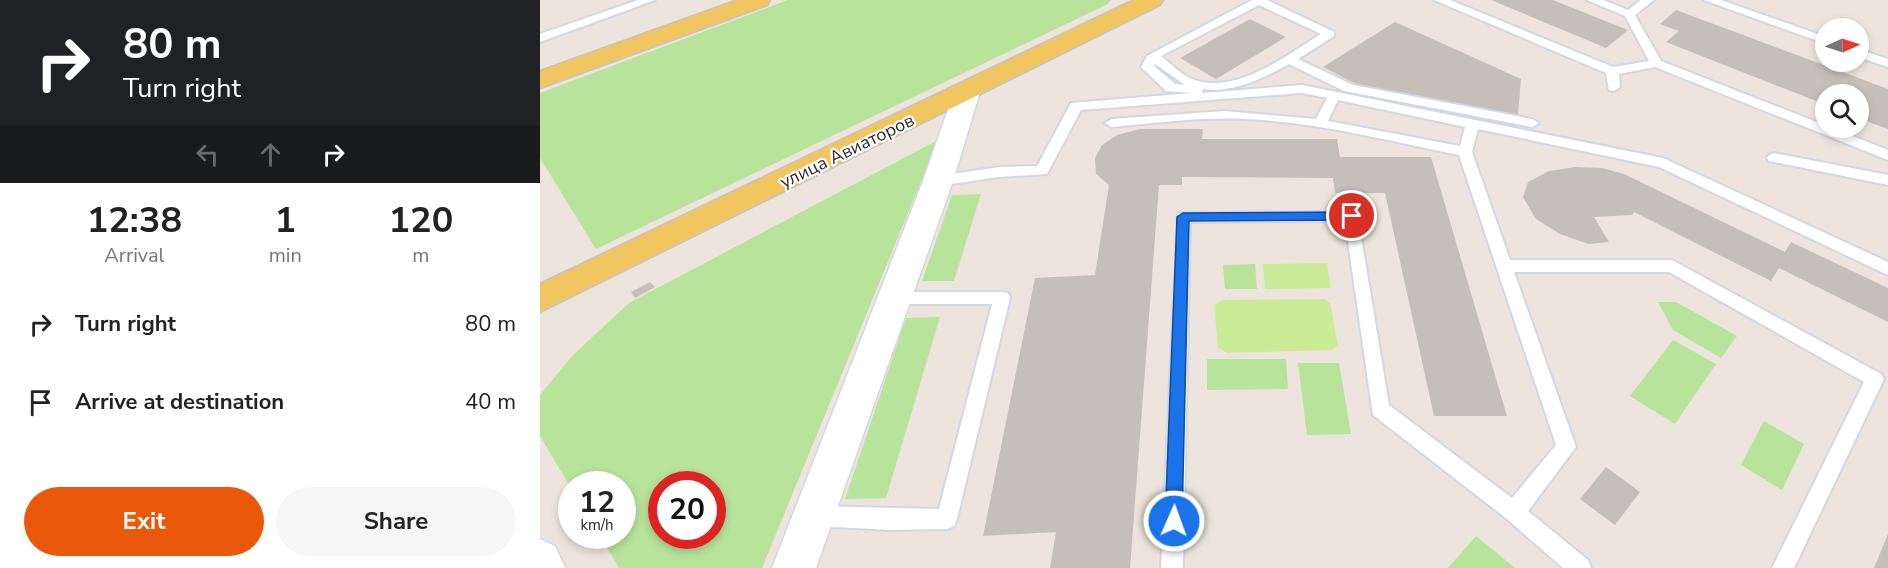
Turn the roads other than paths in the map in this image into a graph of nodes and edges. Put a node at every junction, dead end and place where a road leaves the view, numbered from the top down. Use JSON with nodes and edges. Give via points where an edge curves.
{"nodes":[{"id":1,"x":759,"y":0,"type":"edge"},
{"id":2,"x":1440,"y":0,"type":"edge"},
{"id":3,"x":1593,"y":0,"type":"edge"},
{"id":4,"x":1648,"y":0,"type":"edge"},
{"id":5,"x":1710,"y":0,"type":"edge"},
{"id":6,"x":1260,"y":1,"type":"edge"},
{"id":7,"x":644,"y":2,"type":"edge"},
{"id":8,"x":1141,"y":3,"type":"edge"},
{"id":9,"x":1629,"y":14,"type":"junction"},
{"id":10,"x":1815,"y":37,"type":"edge"},
{"id":11,"x":540,"y":38,"type":"edge"},
{"id":12,"x":1869,"y":57,"type":"edge"},
{"id":13,"x":1288,"y":59,"type":"junction"},
{"id":14,"x":1656,"y":63,"type":"junction"},
{"id":15,"x":1888,"y":63,"type":"edge"},
{"id":16,"x":1612,"y":70,"type":"junction"},
{"id":17,"x":540,"y":80,"type":"edge"},
{"id":18,"x":1614,"y":87,"type":"dead end"},
{"id":19,"x":968,"y":92,"type":"junction"},
{"id":20,"x":1334,"y":96,"type":"junction"},
{"id":21,"x":1179,"y":100,"type":"junction"},
{"id":22,"x":1183,"y":117,"type":"junction"},
{"id":23,"x":1112,"y":123,"type":"dead end"},
{"id":24,"x":1320,"y":123,"type":"junction"},
{"id":25,"x":1532,"y":123,"type":"dead end"},
{"id":26,"x":1472,"y":125,"type":"junction"},
{"id":27,"x":1465,"y":152,"type":"junction"},
{"id":28,"x":1888,"y":155,"type":"edge"},
{"id":29,"x":1774,"y":159,"type":"dead end"},
{"id":30,"x":1888,"y":180,"type":"edge"},
{"id":31,"x":938,"y":181,"type":"junction"},
{"id":32,"x":1506,"y":266,"type":"junction"},
{"id":33,"x":1888,"y":269,"type":"edge"},
{"id":34,"x":895,"y":298,"type":"junction"},
{"id":35,"x":540,"y":299,"type":"edge"},
{"id":36,"x":1514,"y":513,"type":"junction"},
{"id":37,"x":814,"y":516,"type":"junction"},
{"id":38,"x":540,"y":561,"type":"edge"},
{"id":39,"x":543,"y":568,"type":"edge"},
{"id":40,"x":794,"y":568,"type":"edge"},
{"id":41,"x":1172,"y":568,"type":"edge"},
{"id":42,"x":1580,"y":568,"type":"edge"},
{"id":43,"x":1783,"y":568,"type":"edge"}],
"edges":[{"from":1,"to":17,"type":"main road"},
{"from":2,"to":16,"type":"lane"},
{"from":3,"to":9,"type":"lane"},
{"from":4,"to":9,"type":"lane"},
{"from":5,"to":10,"type":"lane"},
{"from":6,"to":13,"type":"lane","via":[[1330,34]]},
{"from":6,"to":13,"type":"lane","via":[[1153,56],[1147,67],[1171,88],[1194,91],[1253,78]]},
{"from":7,"to":11,"type":"lane"},
{"from":8,"to":19,"type":"main road","name":"улица Авиаторов"},
{"from":9,"to":14,"type":"lane"},
{"from":12,"to":15,"type":"lane"},
{"from":13,"to":25,"type":"lane","via":[[1349,88]]},
{"from":14,"to":16,"type":"lane"},
{"from":14,"to":28,"type":"lane"},
{"from":16,"to":18,"type":"lane"},
{"from":19,"to":31,"type":"street"},
{"from":19,"to":35,"type":"main road","name":"улица Авиаторов"},
{"from":20,"to":21,"type":"lane","via":[[1302,89]]},
{"from":20,"to":24,"type":"lane"},
{"from":20,"to":26,"type":"lane"},
{"from":21,"to":22,"type":"lane"},
{"from":21,"to":31,"type":"lane","via":[[1076,106],[1042,171],[999,172]]},
{"from":22,"to":23,"type":"lane"},
{"from":22,"to":24,"type":"lane","via":[[1261,116]]},
{"from":24,"to":27,"type":"lane"},
{"from":26,"to":27,"type":"lane"},
{"from":26,"to":33,"type":"lane","via":[[1663,162]]},
{"from":27,"to":32,"type":"lane"},
{"from":29,"to":30,"type":"lane"},
{"from":31,"to":34,"type":"street"},
{"from":32,"to":36,"type":"lane","via":[[1566,447]]},
{"from":32,"to":43,"type":"lane","via":[[1672,266],[1875,379]]},
{"from":34,"to":37,"type":"street"},
{"from":34,"to":37,"type":"lane","via":[[1002,298],[946,519]]},
{"from":36,"to":41,"type":"lane","via":[[1380,409],[1352,216],[1183,217]]},
{"from":36,"to":42,"type":"lane"},
{"from":37,"to":40,"type":"street"},
{"from":38,"to":39,"type":"street"}]}
